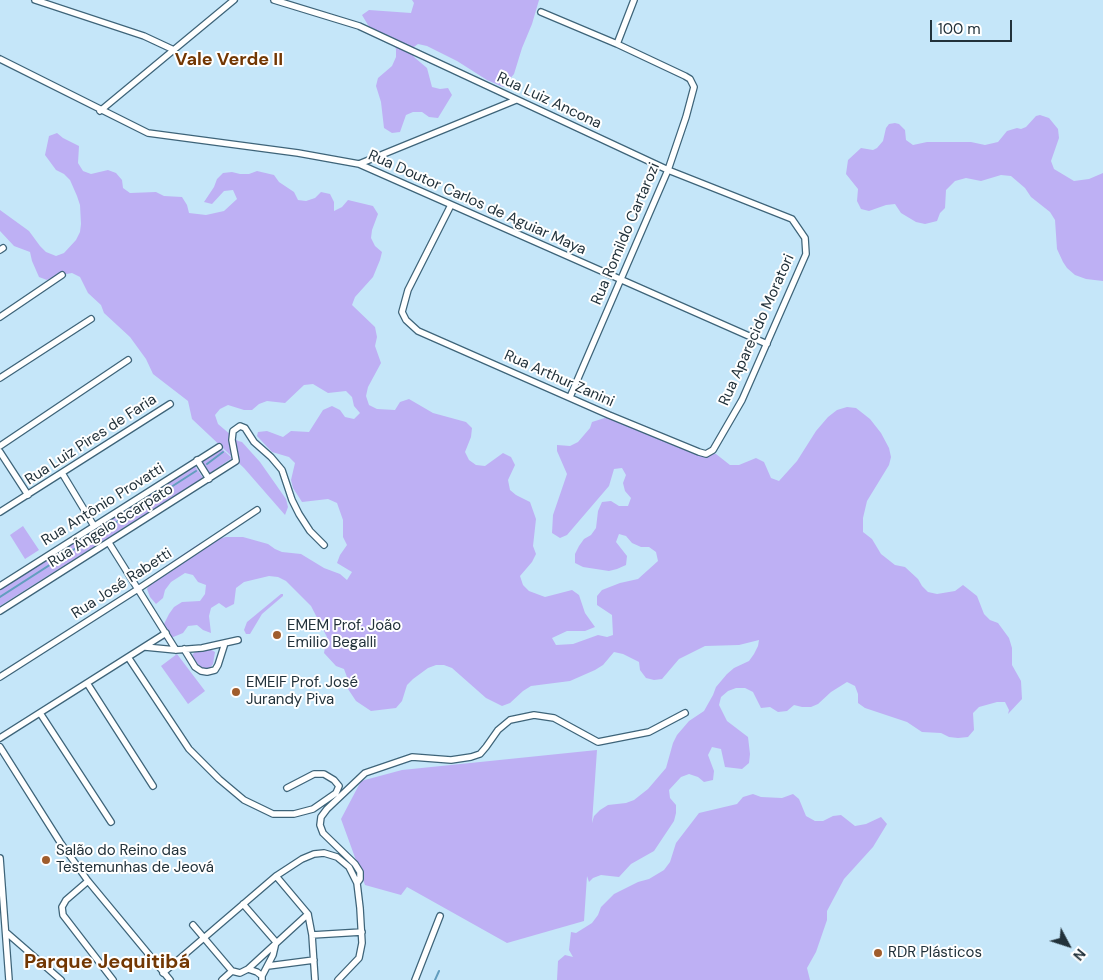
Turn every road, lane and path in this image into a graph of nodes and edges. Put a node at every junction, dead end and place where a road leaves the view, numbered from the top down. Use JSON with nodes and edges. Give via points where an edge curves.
{"nodes":[{"id":1,"x":35,"y":0,"type":"edge"},
{"id":2,"x":234,"y":0,"type":"edge"},
{"id":3,"x":274,"y":0,"type":"edge"},
{"id":4,"x":634,"y":0,"type":"edge"},
{"id":5,"x":541,"y":12,"type":"dead end"},
{"id":6,"x":617,"y":44,"type":"junction"},
{"id":7,"x":174,"y":50,"type":"junction"},
{"id":8,"x":0,"y":59,"type":"edge"},
{"id":9,"x":516,"y":100,"type":"junction"},
{"id":10,"x":100,"y":111,"type":"junction"},
{"id":11,"x":359,"y":164,"type":"junction"},
{"id":12,"x":668,"y":170,"type":"junction"},
{"id":13,"x":451,"y":205,"type":"junction"},
{"id":14,"x":805,"y":238,"type":"joint"},
{"id":15,"x":62,"y":275,"type":"dead end"},
{"id":16,"x":620,"y":281,"type":"junction"},
{"id":17,"x":0,"y":317,"type":"edge"},
{"id":18,"x":91,"y":319,"type":"dead end"},
{"id":19,"x":767,"y":344,"type":"junction"},
{"id":20,"x":128,"y":360,"type":"dead end"},
{"id":21,"x":0,"y":378,"type":"edge"},
{"id":22,"x":570,"y":397,"type":"junction"},
{"id":23,"x":170,"y":404,"type":"dead end"},
{"id":24,"x":0,"y":446,"type":"edge"},
{"id":25,"x":219,"y":447,"type":"dead end"},
{"id":26,"x":0,"y":452,"type":"edge"},
{"id":27,"x":706,"y":454,"type":"joint"},
{"id":28,"x":197,"y":460,"type":"junction"},
{"id":29,"x":62,"y":473,"type":"junction"},
{"id":30,"x":208,"y":479,"type":"junction"},
{"id":31,"x":28,"y":495,"type":"junction"},
{"id":32,"x":257,"y":510,"type":"dead end"},
{"id":33,"x":0,"y":512,"type":"edge"},
{"id":34,"x":94,"y":526,"type":"junction"},
{"id":35,"x":109,"y":543,"type":"junction"},
{"id":36,"x":324,"y":545,"type":"dead end"},
{"id":37,"x":0,"y":586,"type":"edge"},
{"id":38,"x":138,"y":589,"type":"junction"},
{"id":39,"x":0,"y":611,"type":"edge"},
{"id":40,"x":166,"y":633,"type":"junction"},
{"id":41,"x":238,"y":640,"type":"dead end"},
{"id":42,"x":225,"y":643,"type":"junction"},
{"id":43,"x":145,"y":647,"type":"junction"},
{"id":44,"x":184,"y":649,"type":"junction"},
{"id":45,"x":176,"y":650,"type":"junction"},
{"id":46,"x":128,"y":657,"type":"junction"},
{"id":47,"x":0,"y":677,"type":"edge"},
{"id":48,"x":87,"y":683,"type":"junction"},
{"id":49,"x":40,"y":713,"type":"junction"},
{"id":50,"x":685,"y":713,"type":"dead end"},
{"id":51,"x":0,"y":738,"type":"edge"},
{"id":52,"x":0,"y":747,"type":"edge"},
{"id":53,"x":153,"y":786,"type":"dead end"},
{"id":54,"x":287,"y":788,"type":"dead end"},
{"id":55,"x":111,"y":822,"type":"dead end"},
{"id":56,"x":0,"y":858,"type":"edge"},
{"id":57,"x":276,"y":876,"type":"junction"},
{"id":58,"x":88,"y":881,"type":"junction"},
{"id":59,"x":357,"y":883,"type":"junction"},
{"id":60,"x":243,"y":904,"type":"junction"},
{"id":61,"x":308,"y":914,"type":"junction"},
{"id":62,"x":440,"y":916,"type":"dead end"},
{"id":63,"x":193,"y":925,"type":"dead end"},
{"id":64,"x":362,"y":932,"type":"junction"},
{"id":65,"x":7,"y":933,"type":"junction"},
{"id":66,"x":312,"y":935,"type":"junction"},
{"id":67,"x":204,"y":938,"type":"junction"},
{"id":68,"x":276,"y":942,"type":"junction"},
{"id":69,"x":314,"y":960,"type":"junction"},
{"id":70,"x":268,"y":966,"type":"junction"},
{"id":71,"x":248,"y":969,"type":"junction"},
{"id":72,"x":232,"y":971,"type":"junction"},
{"id":73,"x":163,"y":972,"type":"junction"},
{"id":74,"x":262,"y":978,"type":"edge"},
{"id":75,"x":10,"y":980,"type":"edge"},
{"id":76,"x":61,"y":980,"type":"edge"},
{"id":77,"x":113,"y":980,"type":"edge"},
{"id":78,"x":170,"y":980,"type":"edge"},
{"id":79,"x":222,"y":980,"type":"edge"},
{"id":80,"x":315,"y":980,"type":"edge"},
{"id":81,"x":338,"y":980,"type":"edge"},
{"id":82,"x":415,"y":980,"type":"edge"}],
"edges":[{"from":1,"to":7,"type":"street","via":[[144,36]]},
{"from":2,"to":7,"type":"street"},
{"from":3,"to":9,"type":"street","name":"Rua Luiz Ancona","via":[[359,26]]},
{"from":4,"to":6,"type":"street"},
{"from":5,"to":6,"type":"street"},
{"from":6,"to":12,"type":"street","name":"Rua Romildo Cartarozi","via":[[685,76],[694,87]]},
{"from":7,"to":10,"type":"street"},
{"from":8,"to":10,"type":"street","name":"Rua Doutor Carlos de Aguiar Maya"},
{"from":9,"to":11,"type":"street"},
{"from":9,"to":12,"type":"street","name":"Rua Luiz Ancona"},
{"from":10,"to":11,"type":"street","name":"Rua Doutor Carlos de Aguiar Maya","via":[[148,133]]},
{"from":11,"to":13,"type":"street","name":"Rua Doutor Carlos de Aguiar Maya"},
{"from":12,"to":14,"type":"street","name":"Rua Luiz Ancona","via":[[792,219]]},
{"from":12,"to":16,"type":"street","name":"Rua Romildo Cartarozi"},
{"from":13,"to":16,"type":"street","name":"Rua Doutor Carlos de Aguiar Maya"},
{"from":13,"to":22,"type":"street","name":"Rua Arthur Zanini","via":[[408,290],[402,312],[406,320],[418,331]]},
{"from":14,"to":19,"type":"street","name":"Rua Aparecido Moratori","via":[[806,254]]},
{"from":15,"to":17,"type":"street"},
{"from":16,"to":19,"type":"street","name":"Rua Doutor Carlos de Aguiar Maya"},
{"from":16,"to":22,"type":"street","name":"Rua Romildo Cartarozi"},
{"from":18,"to":21,"type":"street"},
{"from":19,"to":27,"type":"street","name":"Rua Aparecido Moratori","via":[[742,400],[713,450]]},
{"from":20,"to":24,"type":"street"},
{"from":22,"to":27,"type":"street","name":"Rua Arthur Zanini"},
{"from":23,"to":29,"type":"street","name":"Rua Luiz Pires de Faria"},
{"from":25,"to":28,"type":"street","name":"Rua Antônio Provatti"},
{"from":26,"to":31,"type":"street"},
{"from":28,"to":30,"type":"street"},
{"from":28,"to":34,"type":"street","name":"Rua Antônio Provatti"},
{"from":29,"to":31,"type":"street","name":"Rua Luiz Pires de Faria"},
{"from":29,"to":34,"type":"street"},
{"from":30,"to":35,"type":"street","name":"Rua Ângelo Scarpato"},
{"from":30,"to":36,"type":"street","name":"Rua Ângelo Scarpato","via":[[236,461],[233,431],[240,426],[245,428],[254,442],[282,470],[299,514]]},
{"from":31,"to":33,"type":"street","name":"Rua Luiz Pires de Faria"},
{"from":32,"to":38,"type":"street","name":"Rua José Rabetti"},
{"from":34,"to":37,"type":"street","name":"Rua Antônio Provatti"},
{"from":35,"to":38,"type":"street"},
{"from":35,"to":39,"type":"street","name":"Rua Ângelo Scarpato"},
{"from":38,"to":40,"type":"street"},
{"from":38,"to":47,"type":"street","name":"Rua José Rabetti"},
{"from":40,"to":43,"type":"street"},
{"from":40,"to":45,"type":"street"},
{"from":41,"to":42,"type":"street"},
{"from":42,"to":44,"type":"street"},
{"from":42,"to":44,"type":"street","via":[[215,670],[207,672],[195,667]]},
{"from":43,"to":45,"type":"street"},
{"from":43,"to":46,"type":"street"},
{"from":44,"to":45,"type":"street"},
{"from":46,"to":48,"type":"street"},
{"from":46,"to":54,"type":"street","via":[[189,749],[244,800],[272,814],[294,814],[313,809],[336,793],[339,786],[324,774],[314,774]]},
{"from":48,"to":49,"type":"street"},
{"from":48,"to":53,"type":"street"},
{"from":49,"to":51,"type":"street"},
{"from":49,"to":55,"type":"street"},
{"from":50,"to":59,"type":"street","via":[[650,732],[598,742],[554,718],[534,715],[510,720],[480,754],[451,760],[412,757],[365,773],[327,810],[320,825],[323,833],[355,864],[360,872]]},
{"from":52,"to":58,"type":"street"},
{"from":56,"to":65,"type":"street"},
{"from":57,"to":59,"type":"street","via":[[302,859],[324,853],[349,867]]},
{"from":57,"to":60,"type":"street"},
{"from":57,"to":61,"type":"street"},
{"from":58,"to":73,"type":"street"},
{"from":58,"to":77,"type":"street","via":[[66,900],[62,907],[63,915]]},
{"from":59,"to":64,"type":"street"},
{"from":60,"to":67,"type":"street"},
{"from":60,"to":68,"type":"street"},
{"from":61,"to":66,"type":"street"},
{"from":61,"to":68,"type":"street"},
{"from":62,"to":82,"type":"street"},
{"from":63,"to":67,"type":"street"},
{"from":64,"to":66,"type":"street"},
{"from":64,"to":81,"type":"street","via":[[360,958]]},
{"from":65,"to":75,"type":"street"},
{"from":65,"to":76,"type":"street"},
{"from":66,"to":69,"type":"street"},
{"from":67,"to":72,"type":"street"},
{"from":67,"to":73,"type":"street"},
{"from":68,"to":70,"type":"street"},
{"from":68,"to":71,"type":"street"},
{"from":69,"to":70,"type":"street"},
{"from":69,"to":80,"type":"street"},
{"from":70,"to":74,"type":"street"},
{"from":71,"to":72,"type":"street","via":[[240,973]]},
{"from":71,"to":74,"type":"street"},
{"from":72,"to":79,"type":"street"},
{"from":73,"to":78,"type":"street"}]}
